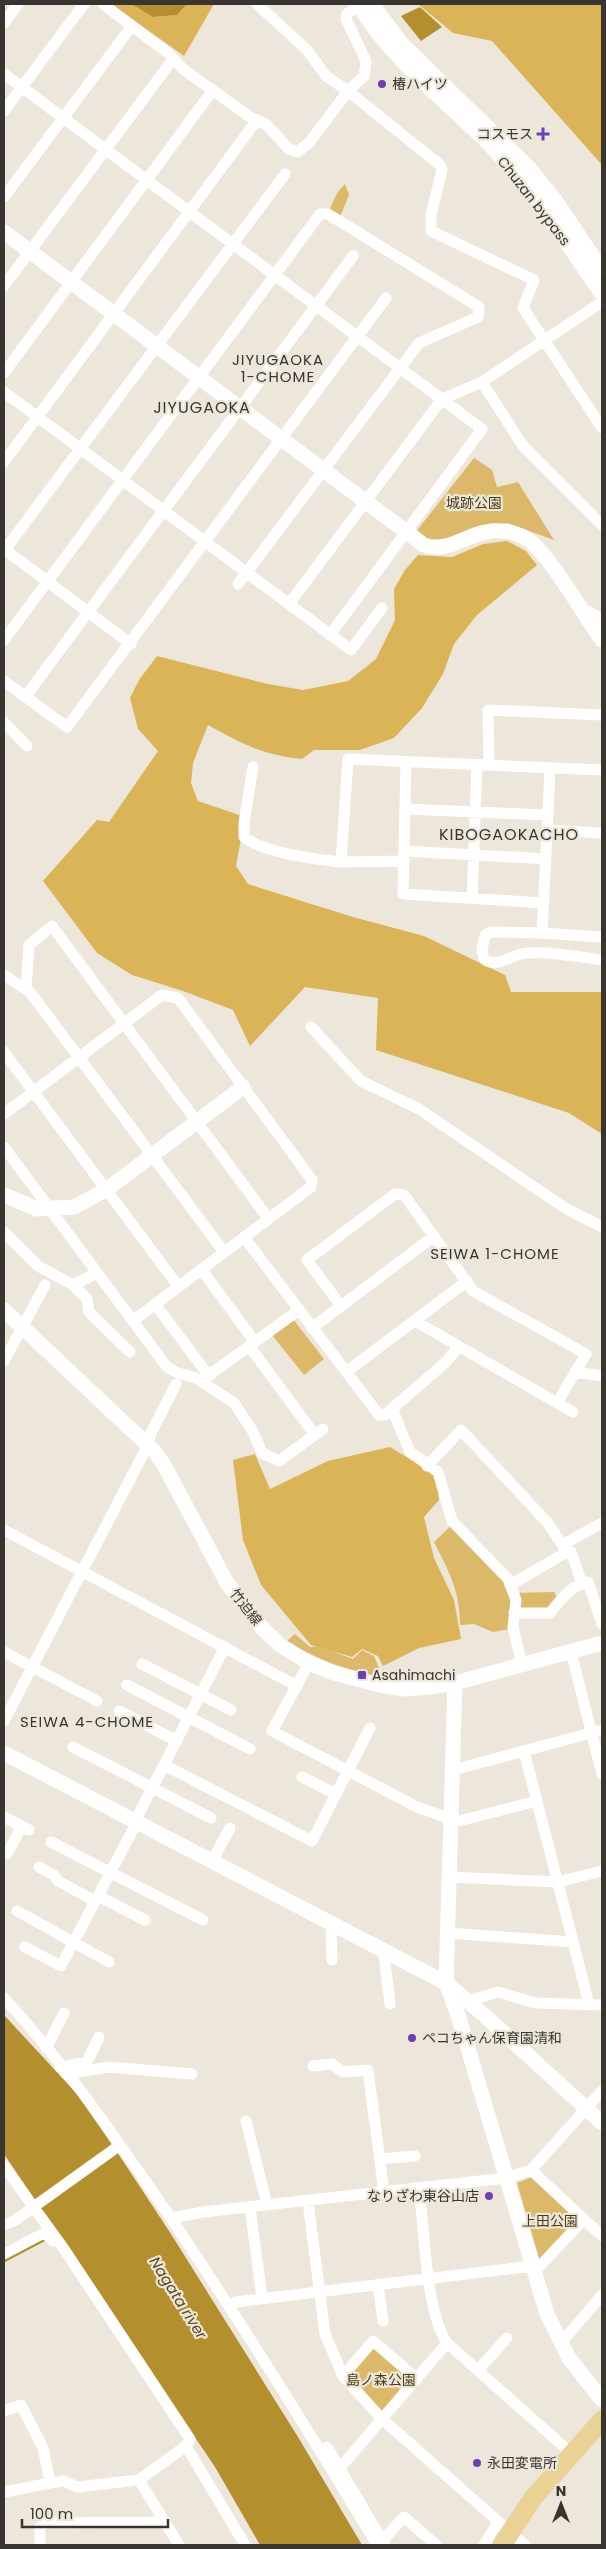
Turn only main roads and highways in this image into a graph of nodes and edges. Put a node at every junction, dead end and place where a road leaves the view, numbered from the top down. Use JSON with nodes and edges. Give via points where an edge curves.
{"nodes":[{"id":1,"x":602,"y":2420,"type":"edge"},
{"id":2,"x":513,"y":2538,"type":"edge"}],
"edges":[{"from":1,"to":2,"type":"main road","via":[[533,2498]]}]}
